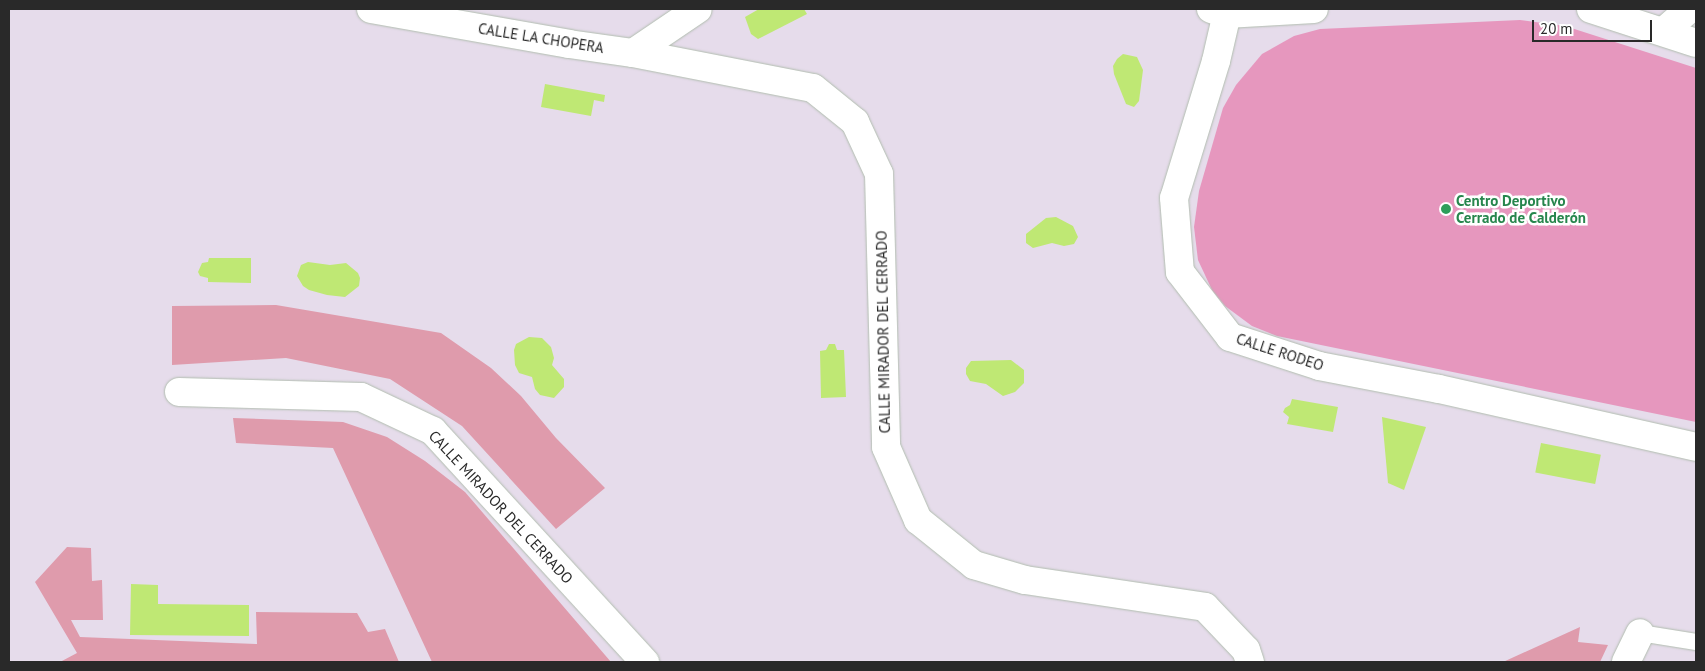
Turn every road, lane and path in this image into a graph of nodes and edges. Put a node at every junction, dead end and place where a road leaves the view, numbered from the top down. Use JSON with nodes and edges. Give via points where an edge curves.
{"nodes":[{"id":1,"x":371,"y":9,"type":"edge"},
{"id":2,"x":698,"y":9,"type":"edge"},
{"id":3,"x":1314,"y":9,"type":"edge"},
{"id":4,"x":1590,"y":9,"type":"edge"},
{"id":5,"x":1689,"y":9,"type":"edge"},
{"id":6,"x":1224,"y":10,"type":"edge"},
{"id":7,"x":1664,"y":31,"type":"junction"},
{"id":8,"x":1696,"y":43,"type":"edge"},
{"id":9,"x":633,"y":53,"type":"junction"},
{"id":10,"x":179,"y":392,"type":"dead end"},
{"id":11,"x":1696,"y":447,"type":"edge"},
{"id":12,"x":1640,"y":633,"type":"joint"},
{"id":13,"x":1696,"y":642,"type":"edge"},
{"id":14,"x":645,"y":662,"type":"edge"},
{"id":15,"x":1250,"y":662,"type":"edge"},
{"id":16,"x":1626,"y":662,"type":"edge"}],
"edges":[{"from":1,"to":9,"type":"street","name":"CALLE LA CHOPERA"},
{"from":2,"to":9,"type":"street"},
{"from":3,"to":6,"type":"street","name":"CALLE RODEO"},
{"from":4,"to":7,"type":"street"},
{"from":5,"to":7,"type":"street"},
{"from":6,"to":11,"type":"street","name":"CALLE RODEO","via":[[1216,61],[1174,198],[1180,272],[1230,337],[1319,366],[1439,389]]},
{"from":7,"to":8,"type":"street"},
{"from":9,"to":15,"type":"street","name":"CALLE MIRADOR DEL CERRADO","via":[[813,88],[855,122],[879,174],[886,447],[918,520],[974,565],[1025,580],[1205,608],[1246,650]]},
{"from":10,"to":14,"type":"street","name":"CALLE MIRADOR DEL CERRADO","via":[[361,397],[433,431]]},
{"from":12,"to":13,"type":"lane"},
{"from":12,"to":16,"type":"street"}]}
